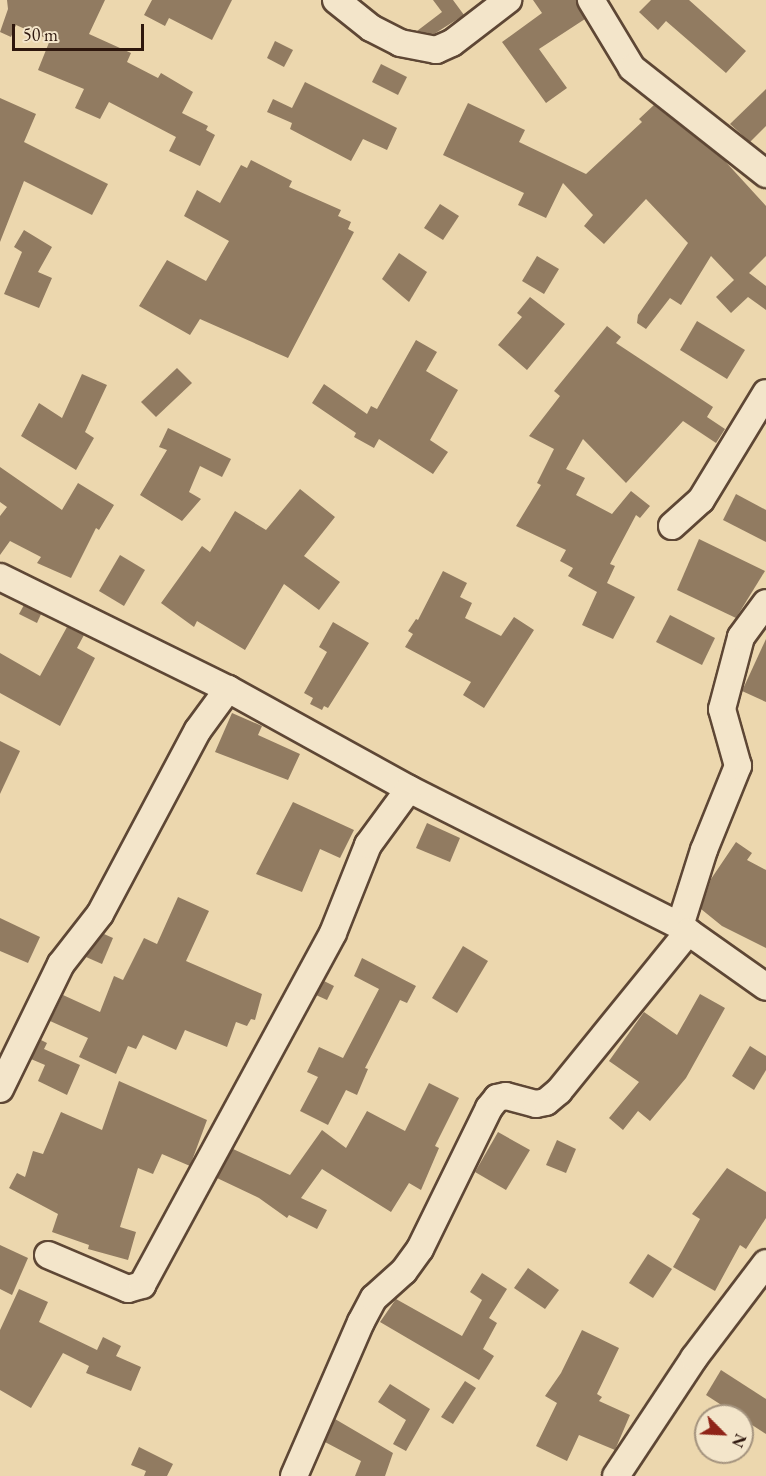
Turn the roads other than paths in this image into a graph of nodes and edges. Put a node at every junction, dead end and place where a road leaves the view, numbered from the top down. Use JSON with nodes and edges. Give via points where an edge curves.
{"nodes":[{"id":1,"x":336,"y":0,"type":"edge"},
{"id":2,"x":508,"y":0,"type":"edge"},
{"id":3,"x":591,"y":0,"type":"edge"},
{"id":4,"x":766,"y":174,"type":"edge"},
{"id":5,"x":766,"y":393,"type":"edge"},
{"id":6,"x":672,"y":526,"type":"dead end"},
{"id":7,"x":0,"y":577,"type":"edge"},
{"id":8,"x":766,"y":603,"type":"edge"},
{"id":9,"x":228,"y":689,"type":"junction"},
{"id":10,"x":409,"y":789,"type":"junction"},
{"id":11,"x":684,"y":929,"type":"junction"},
{"id":12,"x":766,"y":987,"type":"edge"},
{"id":13,"x":0,"y":1089,"type":"edge"},
{"id":14,"x":48,"y":1255,"type":"dead end"},
{"id":15,"x":766,"y":1263,"type":"edge"},
{"id":16,"x":294,"y":1476,"type":"edge"},
{"id":17,"x":616,"y":1476,"type":"edge"}],
"edges":[{"from":1,"to":2,"type":"street","via":[[371,28],[400,43],[436,50],[452,44]]},
{"from":3,"to":4,"type":"street","via":[[632,68]]},
{"from":5,"to":6,"type":"street","via":[[701,500]]},
{"from":7,"to":9,"type":"street"},
{"from":8,"to":11,"type":"street","via":[[741,637],[722,709],[738,766],[704,850]]},
{"from":9,"to":10,"type":"street"},
{"from":9,"to":13,"type":"street","via":[[198,730],[100,914],[61,964]]},
{"from":10,"to":11,"type":"street"},
{"from":10,"to":14,"type":"street","via":[[368,845],[333,933],[142,1285],[128,1289]]},
{"from":11,"to":12,"type":"street"},
{"from":11,"to":16,"type":"street","via":[[559,1092],[536,1104],[506,1096],[497,1098],[489,1108],[420,1249],[404,1271],[374,1298],[361,1322]]},
{"from":15,"to":17,"type":"street","via":[[694,1358]]}]}
